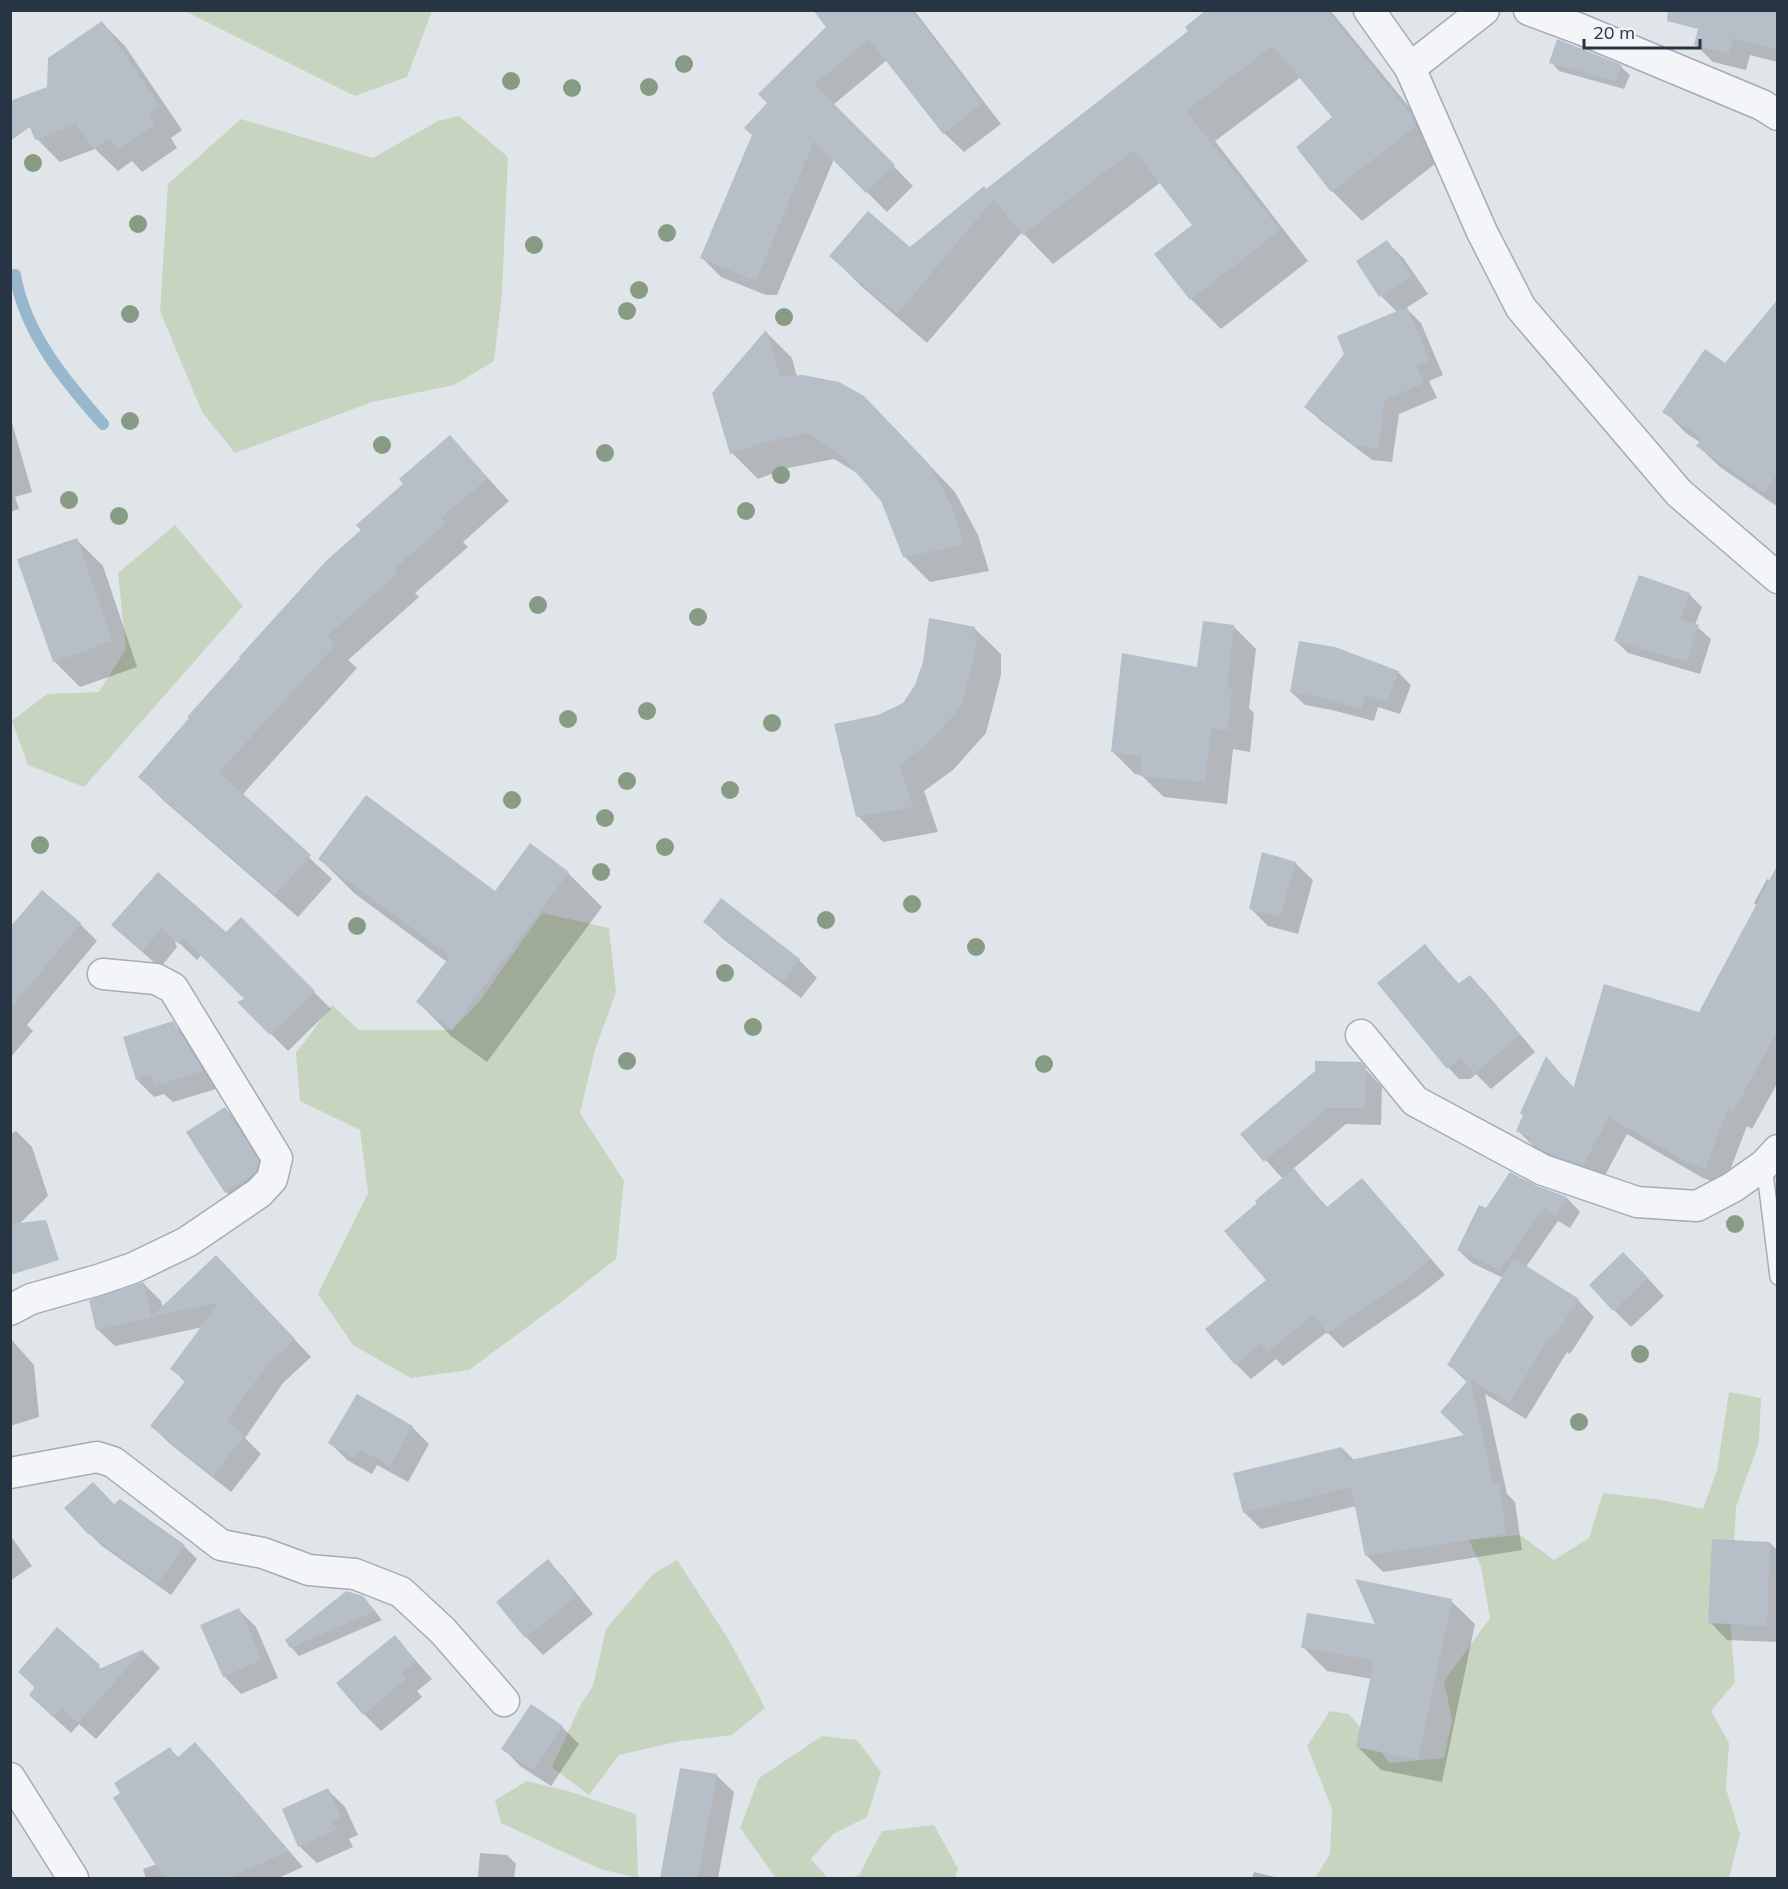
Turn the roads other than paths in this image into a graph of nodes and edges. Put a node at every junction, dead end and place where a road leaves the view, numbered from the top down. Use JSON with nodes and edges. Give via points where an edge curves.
{"nodes":[{"id":1,"x":1369,"y":10,"type":"edge"},
{"id":2,"x":1484,"y":10,"type":"edge"},
{"id":3,"x":1528,"y":10,"type":"edge"},
{"id":4,"x":1410,"y":68,"type":"junction"},
{"id":5,"x":1778,"y":115,"type":"edge"},
{"id":6,"x":1778,"y":578,"type":"edge"},
{"id":7,"x":103,"y":974,"type":"dead end"},
{"id":8,"x":1362,"y":1035,"type":"dead end"},
{"id":9,"x":1771,"y":1158,"type":"edge"},
{"id":10,"x":1778,"y":1277,"type":"edge"},
{"id":11,"x":10,"y":1310,"type":"edge"},
{"id":12,"x":10,"y":1473,"type":"edge"},
{"id":13,"x":504,"y":1701,"type":"dead end"},
{"id":14,"x":10,"y":1778,"type":"edge"},
{"id":15,"x":73,"y":1878,"type":"edge"}],
"edges":[{"from":1,"to":4,"type":"street"},
{"from":2,"to":4,"type":"street"},
{"from":3,"to":5,"type":"street","via":[[1741,96]]},
{"from":4,"to":6,"type":"street","via":[[1482,232],[1521,308],[1679,493]]},
{"from":7,"to":11,"type":"street","via":[[156,979],[173,988],[277,1158],[272,1179],[259,1193],[187,1242],[98,1281],[31,1299]]},
{"from":8,"to":9,"type":"street","via":[[1415,1101],[1543,1170],[1637,1202],[1697,1206],[1733,1187]]},
{"from":9,"to":10,"type":"lane"},
{"from":12,"to":13,"type":"street","via":[[97,1457],[113,1462],[221,1545],[263,1553],[309,1570],[355,1574],[401,1593],[443,1631]]},
{"from":14,"to":15,"type":"street"}]}
